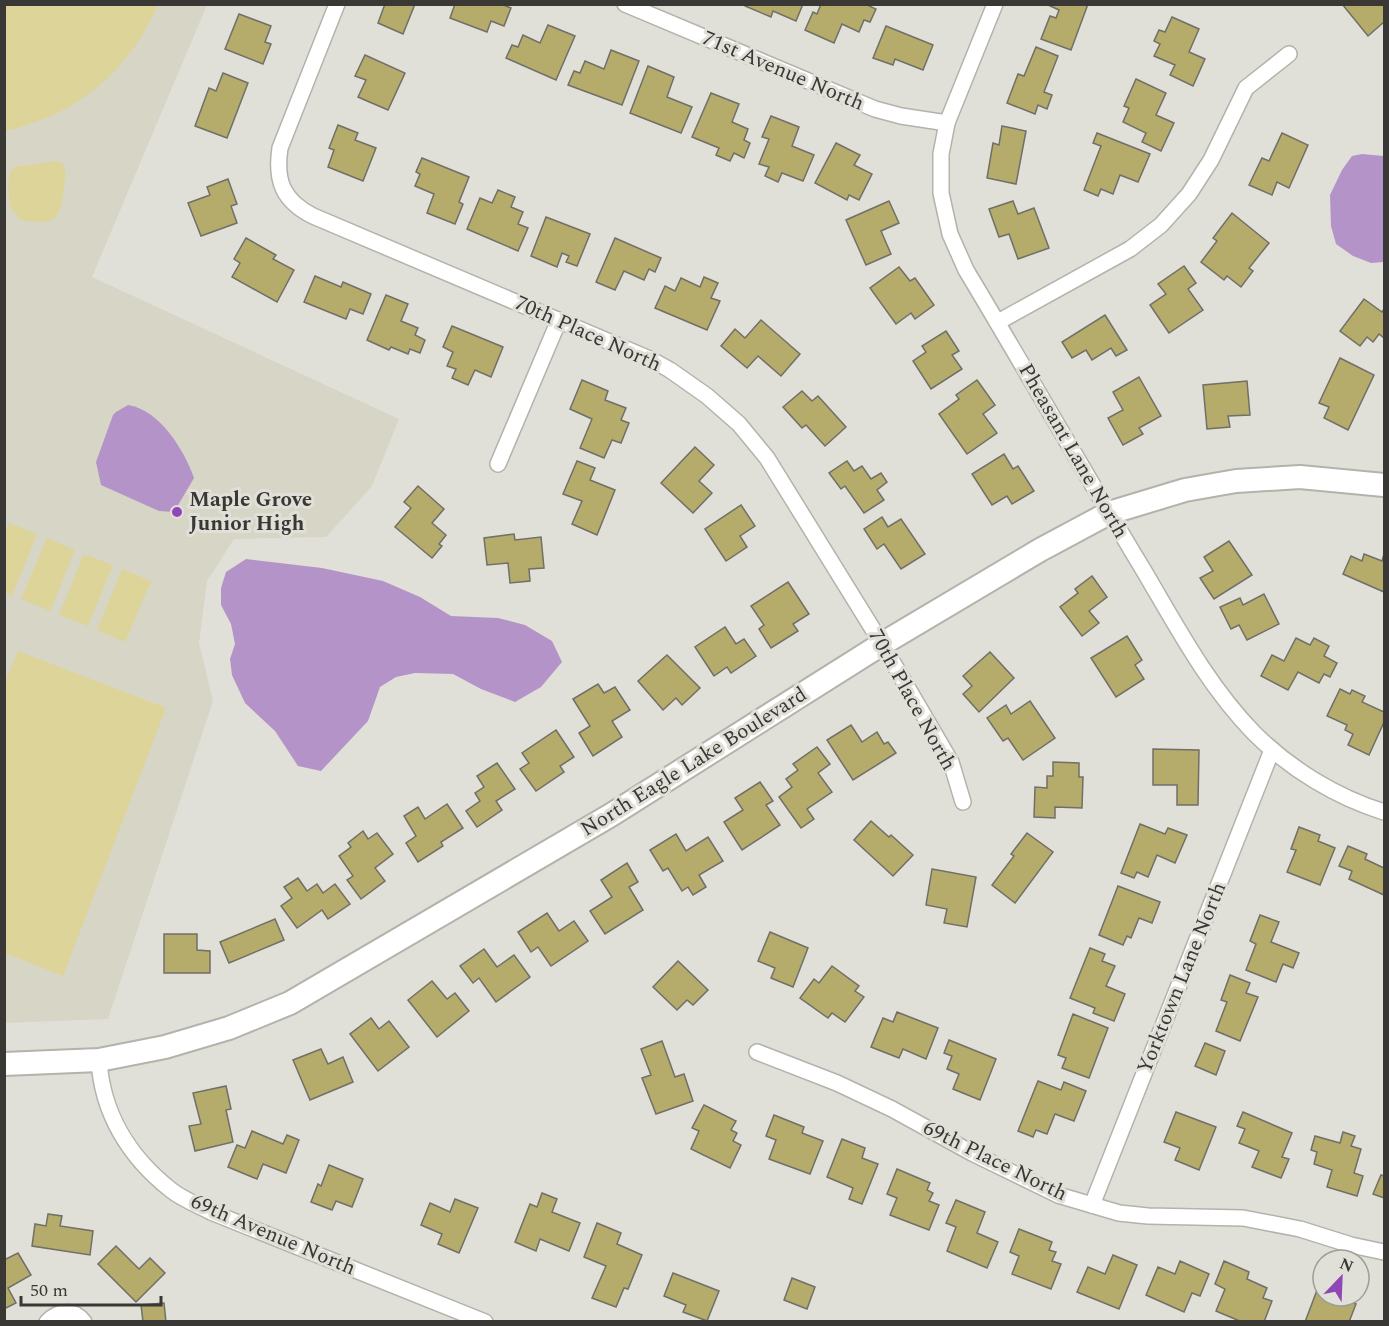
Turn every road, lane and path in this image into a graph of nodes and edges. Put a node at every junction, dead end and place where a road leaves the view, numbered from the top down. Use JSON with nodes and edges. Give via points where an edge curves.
{"nodes":[{"id":1,"x":337,"y":4,"type":"edge"},
{"id":2,"x":625,"y":4,"type":"edge"},
{"id":3,"x":995,"y":4,"type":"edge"},
{"id":4,"x":1289,"y":54,"type":"dead end"},
{"id":5,"x":946,"y":123,"type":"junction"},
{"id":6,"x":559,"y":320,"type":"junction"},
{"id":7,"x":998,"y":322,"type":"junction"},
{"id":8,"x":498,"y":464,"type":"dead end"},
{"id":9,"x":1384,"y":485,"type":"edge"},
{"id":10,"x":1109,"y":513,"type":"junction"},
{"id":11,"x":882,"y":644,"type":"junction"},
{"id":12,"x":1272,"y":750,"type":"junction"},
{"id":13,"x":963,"y":802,"type":"dead end"},
{"id":14,"x":1384,"y":812,"type":"edge"},
{"id":15,"x":757,"y":1052,"type":"dead end"},
{"id":16,"x":99,"y":1060,"type":"junction"},
{"id":17,"x":4,"y":1064,"type":"edge"},
{"id":18,"x":1092,"y":1205,"type":"junction"},
{"id":19,"x":1384,"y":1252,"type":"edge"},
{"id":20,"x":47,"y":1322,"type":"edge"},
{"id":21,"x":84,"y":1322,"type":"edge"},
{"id":22,"x":485,"y":1322,"type":"edge"}],
"edges":[{"from":1,"to":6,"type":"street","name":"70th Place North","via":[[280,148],[277,165],[288,197],[298,208]]},
{"from":2,"to":5,"type":"street","name":"71st Avenue North","via":[[875,109]]},
{"from":3,"to":5,"type":"street","name":"Pheasant Lane North"},
{"from":4,"to":7,"type":"street","via":[[1246,88],[1211,160],[1189,194],[1161,225],[1130,249]]},
{"from":5,"to":7,"type":"street","name":"Pheasant Lane North","via":[[941,193],[950,234],[966,270]]},
{"from":6,"to":8,"type":"street"},
{"from":6,"to":11,"type":"street","name":"70th Place North","via":[[670,370],[739,424],[790,493]]},
{"from":7,"to":10,"type":"street","name":"Pheasant Lane North"},
{"from":9,"to":10,"type":"street","name":"North Eagle Lake Boulevard","via":[[1300,477],[1236,481],[1185,490]]},
{"from":10,"to":11,"type":"street","name":"North Eagle Lake Boulevard"},
{"from":10,"to":12,"type":"street","name":"Pheasant Lane North","via":[[1215,687]]},
{"from":11,"to":13,"type":"street","name":"70th Place North","via":[[951,762]]},
{"from":11,"to":16,"type":"street","name":"North Eagle Lake Boulevard","via":[[610,815],[290,1003],[229,1028],[165,1047]]},
{"from":12,"to":14,"type":"street","name":"Pheasant Lane North","via":[[1336,793]]},
{"from":12,"to":18,"type":"street","name":"Yorktown Lane North"},
{"from":15,"to":18,"type":"street","name":"69th Place North","via":[[837,1083],[1023,1179]]},
{"from":16,"to":17,"type":"street","name":"North Eagle Lake Boulevard"},
{"from":16,"to":22,"type":"street","name":"69th Avenue North","via":[[107,1104],[121,1134],[141,1164],[172,1191],[211,1212]]},
{"from":18,"to":19,"type":"street","name":"69th Place North","via":[[1148,1216],[1243,1218]]},
{"from":20,"to":21,"type":"street","via":[[66,1312]]}]}
